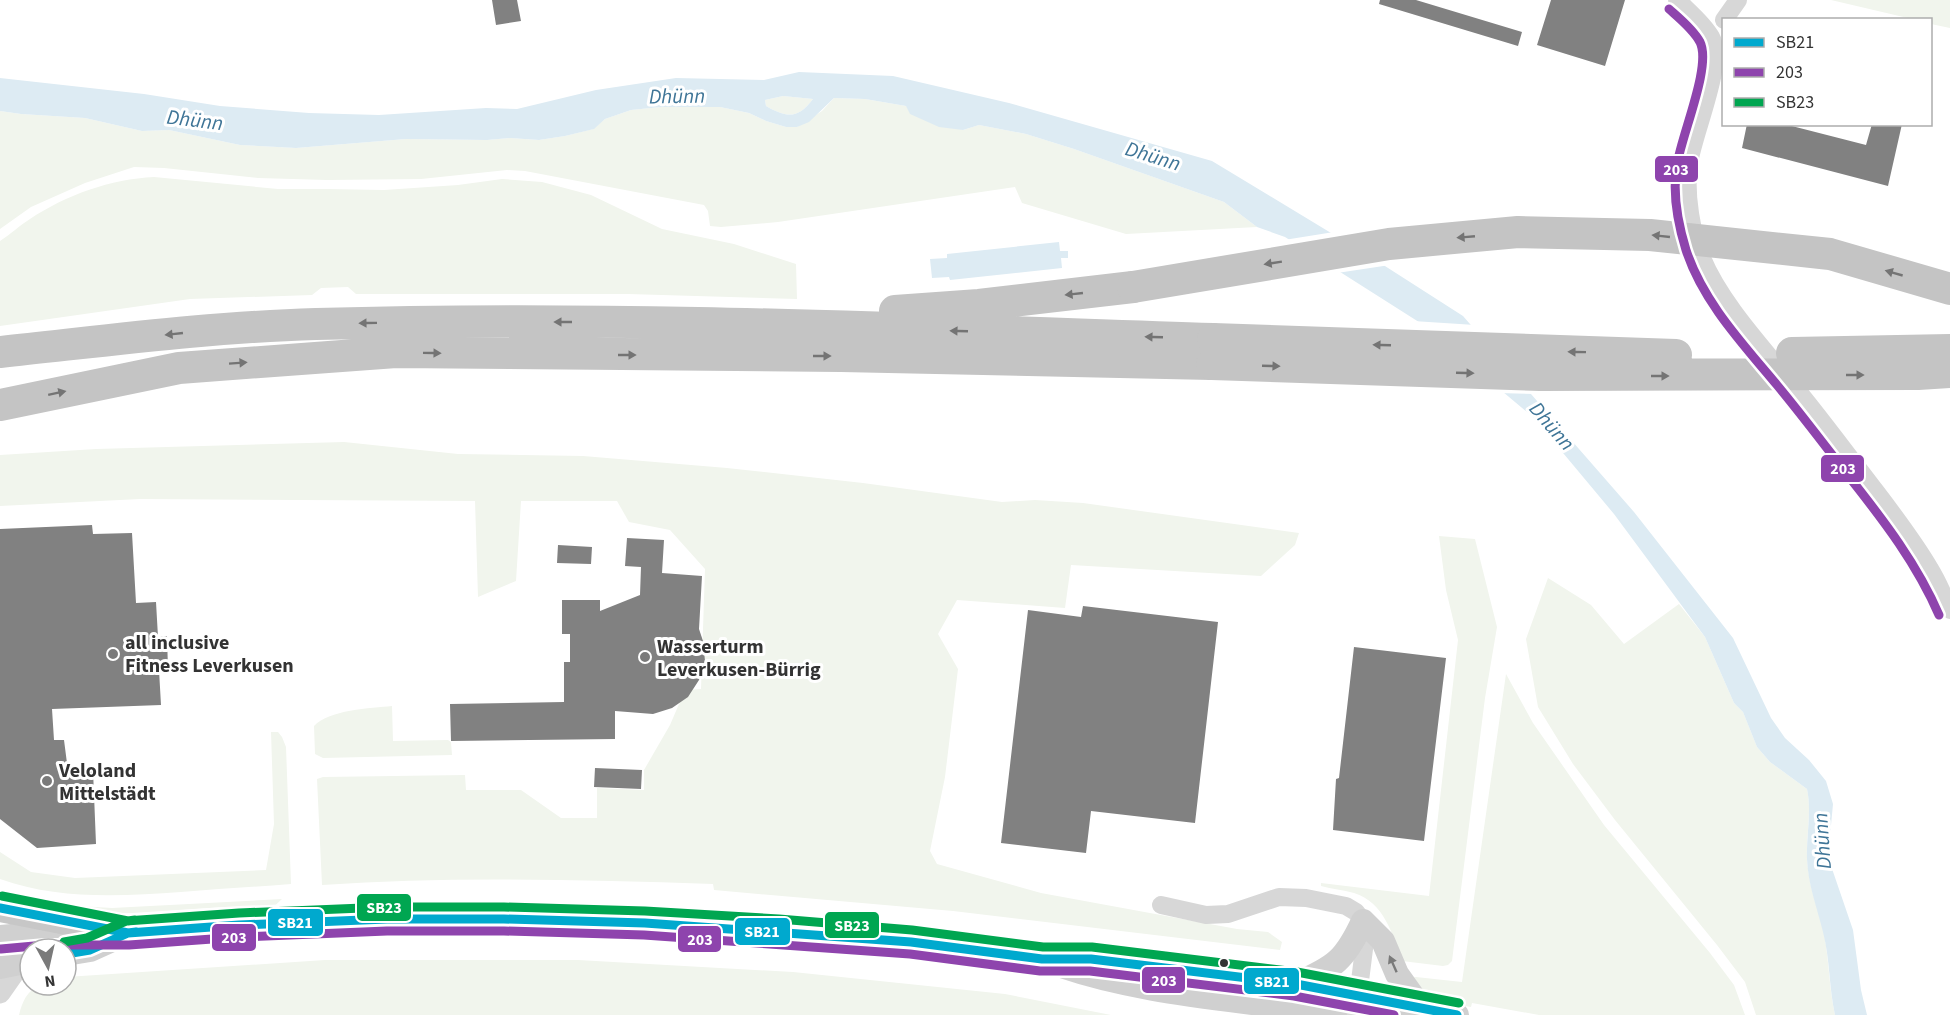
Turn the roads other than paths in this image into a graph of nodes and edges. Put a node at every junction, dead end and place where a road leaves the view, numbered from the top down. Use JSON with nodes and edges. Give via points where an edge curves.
{"nodes":[{"id":1,"x":1677,"y":0,"type":"edge"},
{"id":2,"x":1738,"y":0,"type":"edge"},
{"id":3,"x":1725,"y":18,"type":"edge"},
{"id":4,"x":1722,"y":23,"type":"edge"},
{"id":5,"x":1712,"y":37,"type":"junction"},
{"id":6,"x":1950,"y":289,"type":"edge"},
{"id":7,"x":727,"y":324,"type":"junction"},
{"id":8,"x":1950,"y":350,"type":"edge"},
{"id":9,"x":1212,"y":351,"type":"junction"},
{"id":10,"x":0,"y":352,"type":"edge"},
{"id":11,"x":1950,"y":372,"type":"edge"},
{"id":12,"x":0,"y":405,"type":"edge"},
{"id":13,"x":1950,"y":610,"type":"edge"},
{"id":14,"x":1161,"y":905,"type":"dead end"},
{"id":15,"x":0,"y":908,"type":"edge"},
{"id":16,"x":1363,"y":921,"type":"junction"},
{"id":17,"x":128,"y":933,"type":"junction"},
{"id":18,"x":0,"y":938,"type":"edge"},
{"id":19,"x":78,"y":952,"type":"edge"},
{"id":20,"x":1042,"y":959,"type":"junction"},
{"id":21,"x":18,"y":963,"type":"edge"},
{"id":22,"x":0,"y":967,"type":"edge"},
{"id":23,"x":18,"y":970,"type":"edge"},
{"id":24,"x":1296,"y":984,"type":"junction"},
{"id":25,"x":0,"y":993,"type":"edge"},
{"id":26,"x":1357,"y":1006,"type":"edge"},
{"id":27,"x":1422,"y":1009,"type":"junction"},
{"id":28,"x":1274,"y":1010,"type":"edge"},
{"id":29,"x":1335,"y":1015,"type":"edge"},
{"id":30,"x":1457,"y":1015,"type":"edge"}],
"edges":[{"from":1,"to":5,"type":"street"},
{"from":2,"to":3,"type":"street"},
{"from":4,"to":5,"type":"street"},
{"from":5,"to":13,"type":"street","via":[[1714,64],[1688,170],[1691,224],[1702,259],[1745,327],[1910,536]]},
{"from":6,"to":7,"type":"highway","one_way":true,"bridge":true,"via":[[1830,254],[1650,235],[1518,232],[1389,244],[1132,287],[979,305]]},
{"from":9,"to":7,"type":"highway","one_way":true},
{"from":7,"to":10,"type":"highway","one_way":true,"via":[[314,324]]},
{"from":8,"to":9,"type":"highway","one_way":true,"bridge":true,"via":[[1679,355]]},
{"from":9,"to":11,"type":"highway","one_way":true,"bridge":true,"via":[[1540,375]]},
{"from":12,"to":9,"type":"highway","one_way":true,"via":[[179,368],[396,352],[841,356]]},
{"from":14,"to":16,"type":"street","via":[[1206,915],[1228,914],[1279,897],[1306,898],[1346,906]]},
{"from":15,"to":17,"type":"highway"},
{"from":16,"to":24,"type":"main road","via":[[1351,947],[1333,966]]},
{"from":16,"to":26,"type":"street","via":[[1365,942]]},
{"from":27,"to":16,"type":"main road","one_way":true,"via":[[1397,974],[1383,941]]},
{"from":17,"to":18,"type":"main road","via":[[44,933]]},
{"from":17,"to":19,"type":"main road"},
{"from":17,"to":20,"type":"main road","via":[[387,919],[633,922],[778,930]]},
{"from":20,"to":24,"type":"main road","via":[[1091,959]]},
{"from":20,"to":28,"type":"main road","via":[[1097,978]]},
{"from":21,"to":22,"type":"main road"},
{"from":23,"to":25,"type":"street"},
{"from":24,"to":26,"type":"main road"},
{"from":26,"to":27,"type":"main road"},
{"from":27,"to":30,"type":"main road"},
{"from":28,"to":29,"type":"main road"}]}
